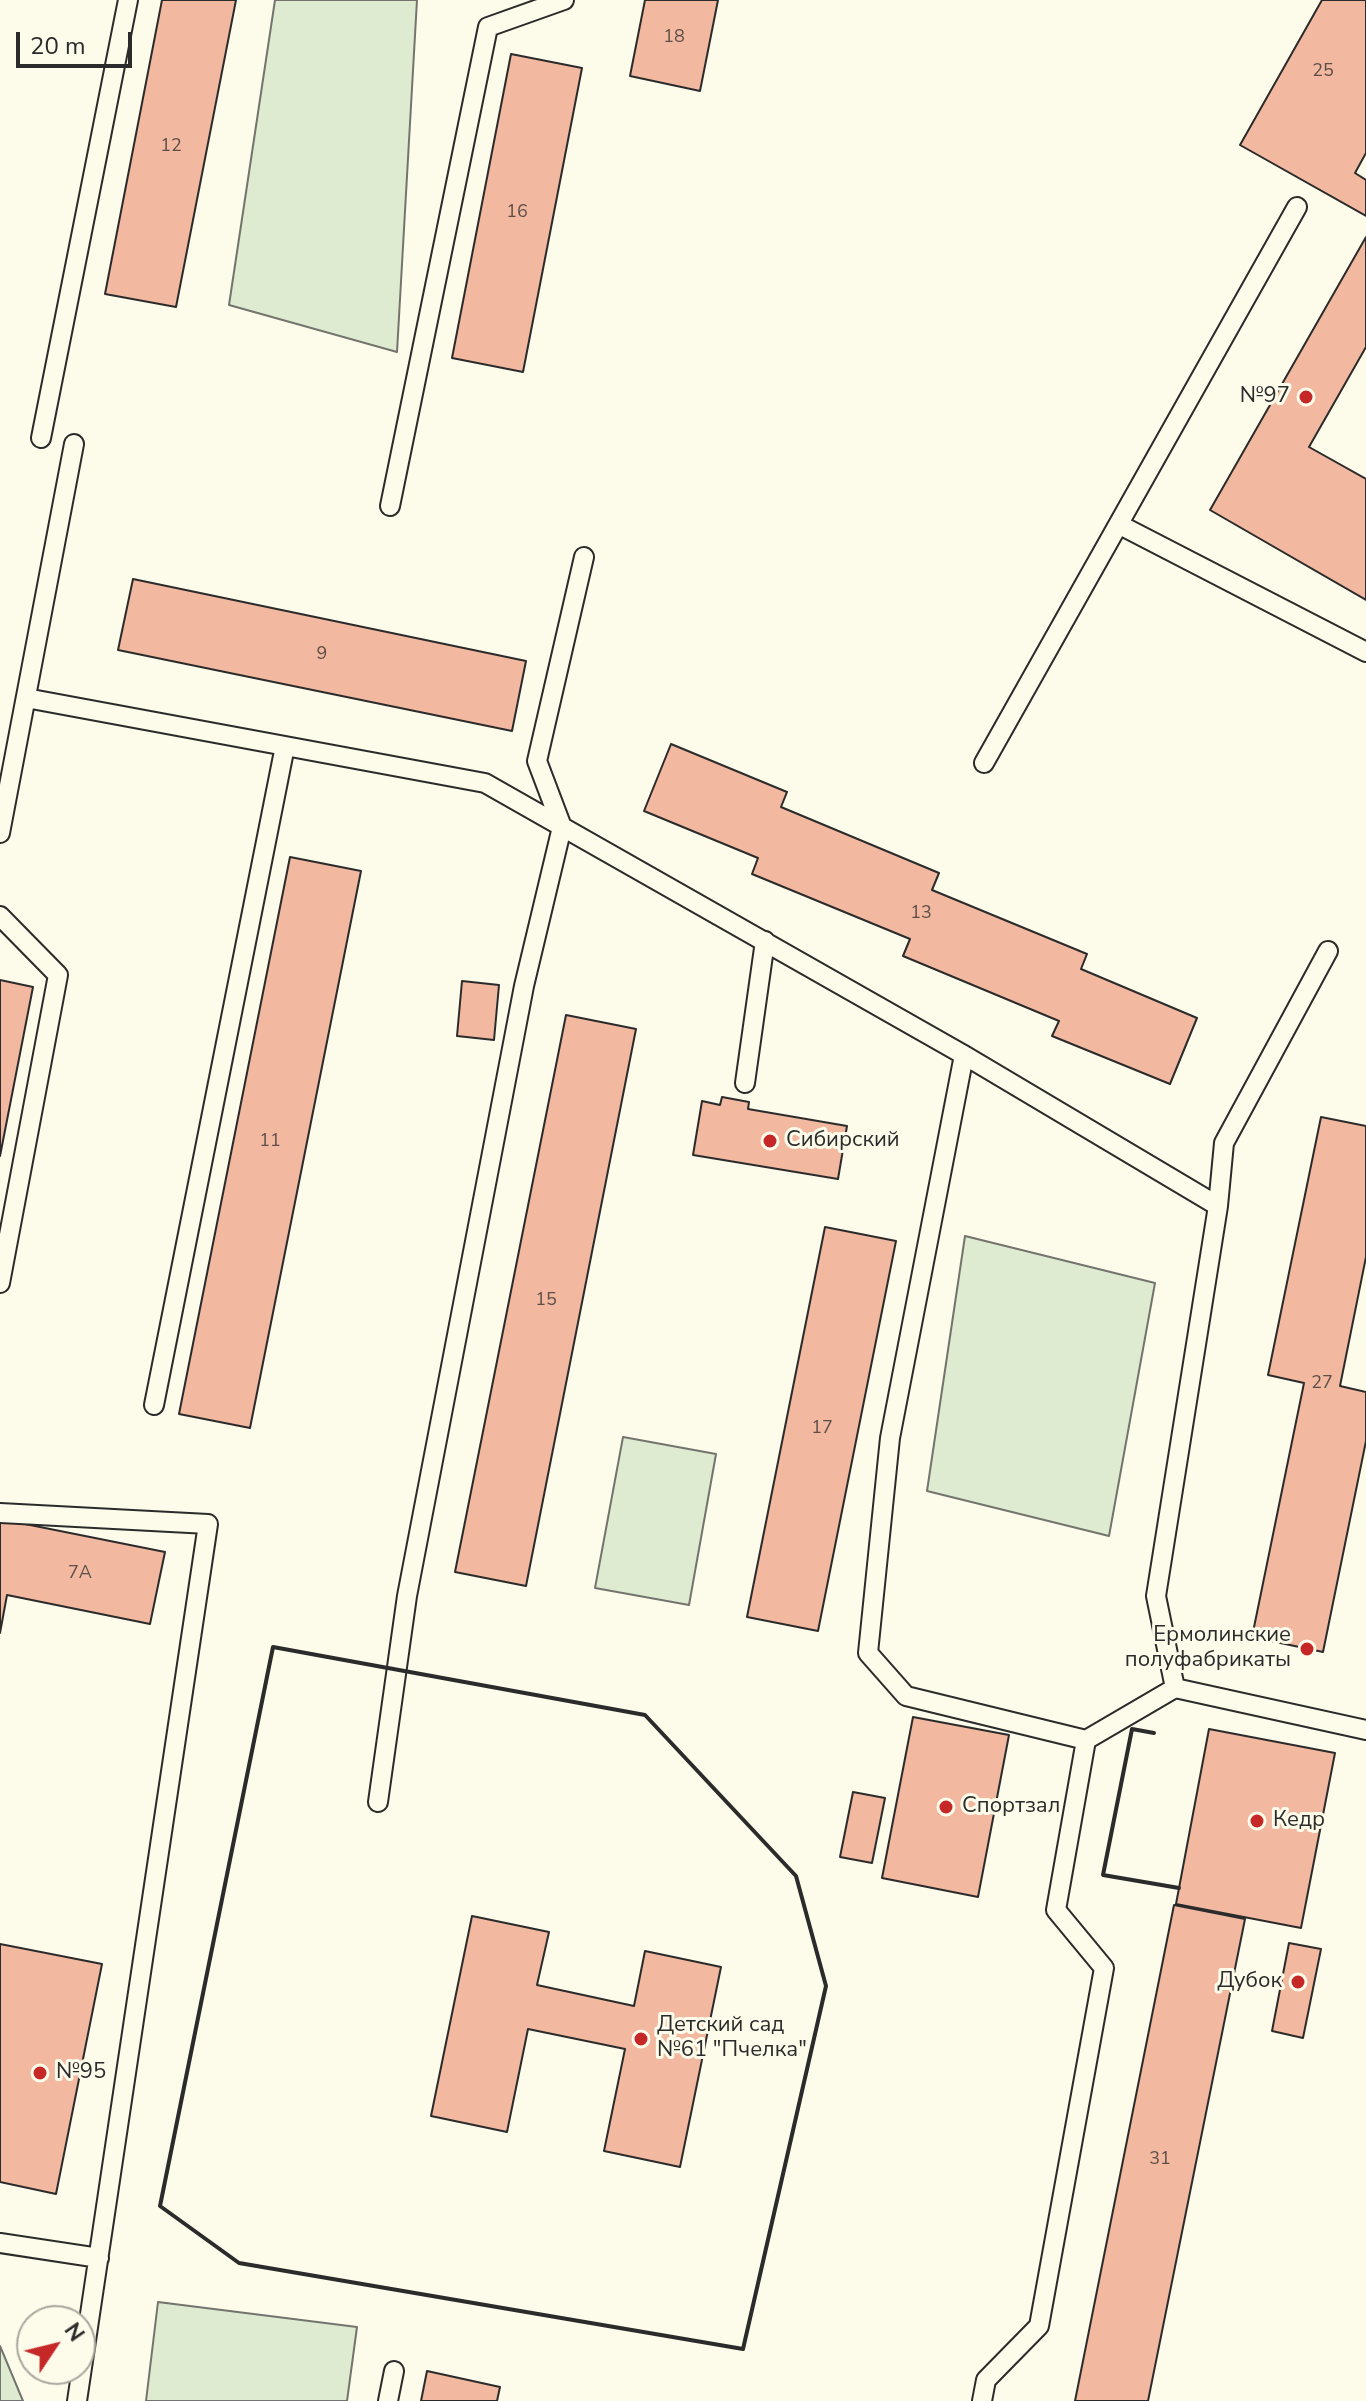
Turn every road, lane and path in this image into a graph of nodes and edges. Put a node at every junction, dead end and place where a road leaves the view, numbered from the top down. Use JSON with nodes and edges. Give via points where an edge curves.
{"nodes":[{"id":1,"x":128,"y":0,"type":"edge"},
{"id":2,"x":564,"y":0,"type":"edge"},
{"id":3,"x":1297,"y":207,"type":"dead end"},
{"id":4,"x":41,"y":438,"type":"dead end"},
{"id":5,"x":74,"y":444,"type":"dead end"},
{"id":6,"x":390,"y":506,"type":"dead end"},
{"id":7,"x":1120,"y":525,"type":"junction"},
{"id":8,"x":584,"y":557,"type":"dead end"},
{"id":9,"x":1366,"y":652,"type":"edge"},
{"id":10,"x":26,"y":698,"type":"junction"},
{"id":11,"x":285,"y":746,"type":"junction"},
{"id":12,"x":984,"y":763,"type":"dead end"},
{"id":13,"x":562,"y":827,"type":"junction"},
{"id":14,"x":0,"y":833,"type":"edge"},
{"id":15,"x":0,"y":916,"type":"edge"},
{"id":16,"x":765,"y":941,"type":"junction"},
{"id":17,"x":1328,"y":951,"type":"dead end"},
{"id":18,"x":964,"y":1055,"type":"junction"},
{"id":19,"x":745,"y":1083,"type":"dead end"},
{"id":20,"x":1218,"y":1206,"type":"junction"},
{"id":21,"x":0,"y":1283,"type":"edge"},
{"id":22,"x":154,"y":1405,"type":"dead end"},
{"id":23,"x":0,"y":1513,"type":"edge"},
{"id":24,"x":1175,"y":1688,"type":"junction"},
{"id":25,"x":1366,"y":1730,"type":"edge"},
{"id":26,"x":1086,"y":1740,"type":"junction"},
{"id":27,"x":378,"y":1802,"type":"dead end"},
{"id":28,"x":0,"y":2243,"type":"edge"},
{"id":29,"x":99,"y":2258,"type":"junction"},
{"id":30,"x":394,"y":2371,"type":"dead end"},
{"id":31,"x":77,"y":2401,"type":"edge"},
{"id":32,"x":388,"y":2401,"type":"edge"},
{"id":33,"x":982,"y":2401,"type":"edge"}],
"edges":[{"from":1,"to":4,"type":"lane"},
{"from":2,"to":6,"type":"lane","via":[[488,27]]},
{"from":3,"to":7,"type":"lane"},
{"from":5,"to":10,"type":"lane"},
{"from":7,"to":9,"type":"lane"},
{"from":7,"to":12,"type":"lane"},
{"from":8,"to":13,"type":"lane","via":[[537,761]]},
{"from":10,"to":11,"type":"lane"},
{"from":10,"to":14,"type":"lane"},
{"from":11,"to":13,"type":"lane","via":[[485,783]]},
{"from":11,"to":22,"type":"lane"},
{"from":13,"to":16,"type":"lane"},
{"from":13,"to":27,"type":"lane","via":[[524,986],[407,1596]]},
{"from":15,"to":21,"type":"lane","via":[[58,975]]},
{"from":16,"to":18,"type":"lane"},
{"from":16,"to":19,"type":"lane"},
{"from":17,"to":20,"type":"lane","via":[[1224,1143]]},
{"from":18,"to":20,"type":"lane"},
{"from":18,"to":26,"type":"lane","via":[[890,1438],[868,1653],[906,1696]]},
{"from":20,"to":24,"type":"lane","via":[[1156,1596]]},
{"from":23,"to":29,"type":"lane","via":[[208,1524]]},
{"from":24,"to":25,"type":"lane"},
{"from":24,"to":26,"type":"lane"},
{"from":26,"to":33,"type":"lane","via":[[1056,1910],[1104,1968],[1039,2326],[986,2380]]},
{"from":28,"to":29,"type":"lane"},
{"from":29,"to":31,"type":"lane"},
{"from":30,"to":32,"type":"lane"}]}
